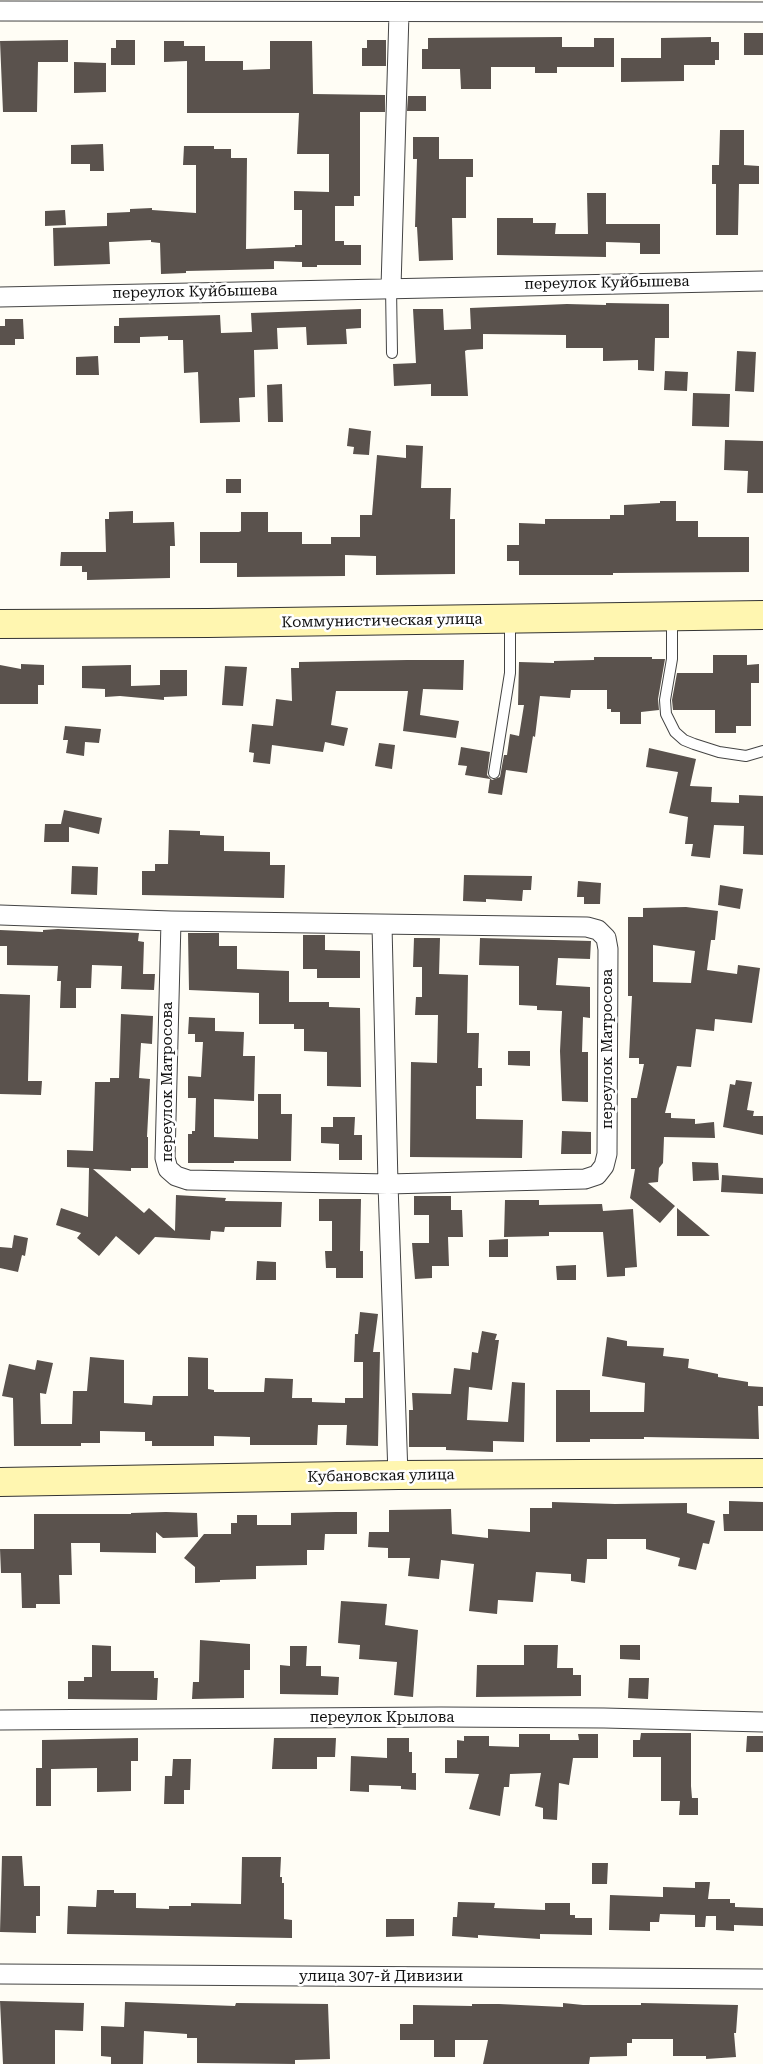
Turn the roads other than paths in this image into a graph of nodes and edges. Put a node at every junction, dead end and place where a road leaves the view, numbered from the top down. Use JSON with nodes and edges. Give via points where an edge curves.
{"nodes":[{"id":1,"x":0,"y":11,"type":"edge"},
{"id":2,"x":399,"y":12,"type":"junction"},
{"id":3,"x":763,"y":12,"type":"edge"},
{"id":4,"x":763,"y":281,"type":"edge"},
{"id":5,"x":391,"y":287,"type":"junction"},
{"id":6,"x":0,"y":297,"type":"edge"},
{"id":7,"x":392,"y":353,"type":"dead end"},
{"id":8,"x":763,"y":615,"type":"edge"},
{"id":9,"x":672,"y":616,"type":"junction"},
{"id":10,"x":510,"y":619,"type":"junction"},
{"id":11,"x":0,"y":624,"type":"edge"},
{"id":12,"x":763,"y":752,"type":"edge"},
{"id":13,"x":494,"y":773,"type":"dead end"},
{"id":14,"x":0,"y":915,"type":"edge"},
{"id":15,"x":171,"y":921,"type":"junction"},
{"id":16,"x":382,"y":925,"type":"junction"},
{"id":17,"x":388,"y":1184,"type":"junction"},
{"id":18,"x":763,"y":1473,"type":"edge"},
{"id":19,"x":398,"y":1475,"type":"junction"},
{"id":20,"x":0,"y":1482,"type":"edge"},
{"id":21,"x":0,"y":1720,"type":"edge"},
{"id":22,"x":763,"y":1722,"type":"edge"},
{"id":23,"x":0,"y":1974,"type":"edge"},
{"id":24,"x":763,"y":1979,"type":"edge"}],
"edges":[{"from":1,"to":2,"type":"street"},
{"from":2,"to":3,"type":"street"},
{"from":2,"to":5,"type":"street"},
{"from":4,"to":5,"type":"street","name":"переулок Куйбышева"},
{"from":5,"to":6,"type":"street","name":"переулок Куйбышева"},
{"from":5,"to":7,"type":"lane"},
{"from":8,"to":9,"type":"main road","name":"Коммунистическая улица"},
{"from":9,"to":10,"type":"main road","name":"Коммунистическая улица"},
{"from":9,"to":12,"type":"lane","via":[[672,659],[666,714],[675,732],[684,740],[719,752],[746,756]]},
{"from":10,"to":11,"type":"main road","name":"Коммунистическая улица"},
{"from":10,"to":13,"type":"lane","via":[[510,672]]},
{"from":14,"to":15,"type":"street","name":"переулок Матросова"},
{"from":15,"to":16,"type":"street","name":"переулок Матросова"},
{"from":15,"to":17,"type":"street","name":"переулок Матросова","via":[[165,1158],[168,1169],[188,1180]]},
{"from":16,"to":17,"type":"street"},
{"from":16,"to":17,"type":"street","name":"переулок Матросова","via":[[587,927],[598,930],[606,938],[608,949],[607,1154],[597,1175],[585,1179]]},
{"from":17,"to":19,"type":"street"},
{"from":18,"to":19,"type":"main road","name":"Кубановская улица"},
{"from":19,"to":20,"type":"main road","name":"Кубановская улица"},
{"from":21,"to":22,"type":"street","name":"переулок Крылова","via":[[460,1717]]},
{"from":23,"to":24,"type":"street","name":"улица 307-й Дивизии"}]}
